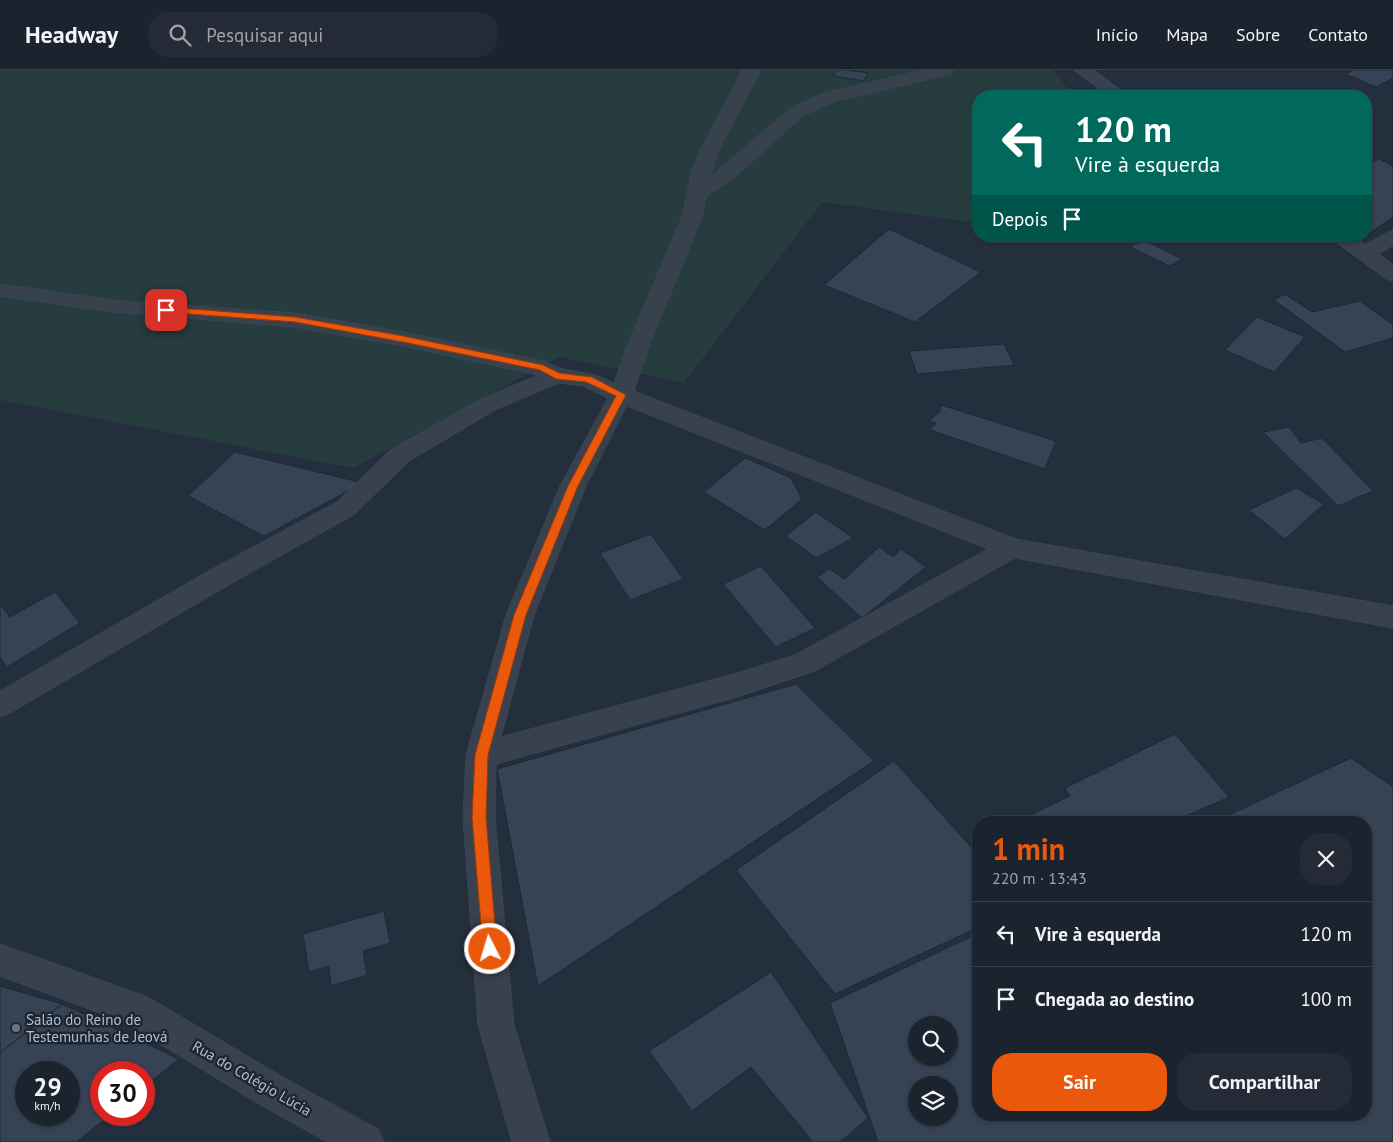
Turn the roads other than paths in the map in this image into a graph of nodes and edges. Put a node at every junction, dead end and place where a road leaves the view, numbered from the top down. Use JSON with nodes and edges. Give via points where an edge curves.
{"nodes":[{"id":1,"x":752,"y":70,"type":"edge"},
{"id":2,"x":945,"y":70,"type":"edge"},
{"id":3,"x":1083,"y":70,"type":"edge"},
{"id":4,"x":1111,"y":90,"type":"edge"},
{"id":5,"x":698,"y":194,"type":"junction"},
{"id":6,"x":1393,"y":236,"type":"edge"},
{"id":7,"x":1348,"y":242,"type":"edge"},
{"id":8,"x":1365,"y":253,"type":"junction"},
{"id":9,"x":1393,"y":275,"type":"edge"},
{"id":10,"x":0,"y":290,"type":"edge"},
{"id":11,"x":556,"y":376,"type":"junction"},
{"id":12,"x":621,"y":395,"type":"junction"},
{"id":13,"x":1012,"y":548,"type":"junction"},
{"id":14,"x":1393,"y":617,"type":"edge"},
{"id":15,"x":0,"y":705,"type":"edge"},
{"id":16,"x":481,"y":755,"type":"junction"},
{"id":17,"x":0,"y":960,"type":"edge"},
{"id":18,"x":364,"y":1142,"type":"edge"},
{"id":19,"x":531,"y":1142,"type":"edge"}],
"edges":[{"from":1,"to":5,"type":"street","via":[[709,151]]},
{"from":2,"to":5,"type":"street","via":[[830,97],[798,111],[722,178]]},
{"from":3,"to":4,"type":"street"},
{"from":5,"to":12,"type":"street","via":[[692,218]]},
{"from":6,"to":8,"type":"street"},
{"from":7,"to":8,"type":"street"},
{"from":8,"to":9,"type":"street"},
{"from":10,"to":11,"type":"street","via":[[112,306],[295,320],[543,368]]},
{"from":11,"to":12,"type":"street","via":[[588,380]]},
{"from":11,"to":15,"type":"street","via":[[489,404],[400,455],[346,508]]},
{"from":12,"to":13,"type":"street"},
{"from":12,"to":16,"type":"street","via":[[573,486],[520,615]]},
{"from":13,"to":14,"type":"street"},
{"from":13,"to":16,"type":"street","via":[[805,663],[737,685]]},
{"from":16,"to":19,"type":"street","via":[[479,817],[496,1025]]},
{"from":17,"to":18,"type":"street","name":"Rua do Colégio Lúcia","via":[[136,1009],[275,1093]]}]}
